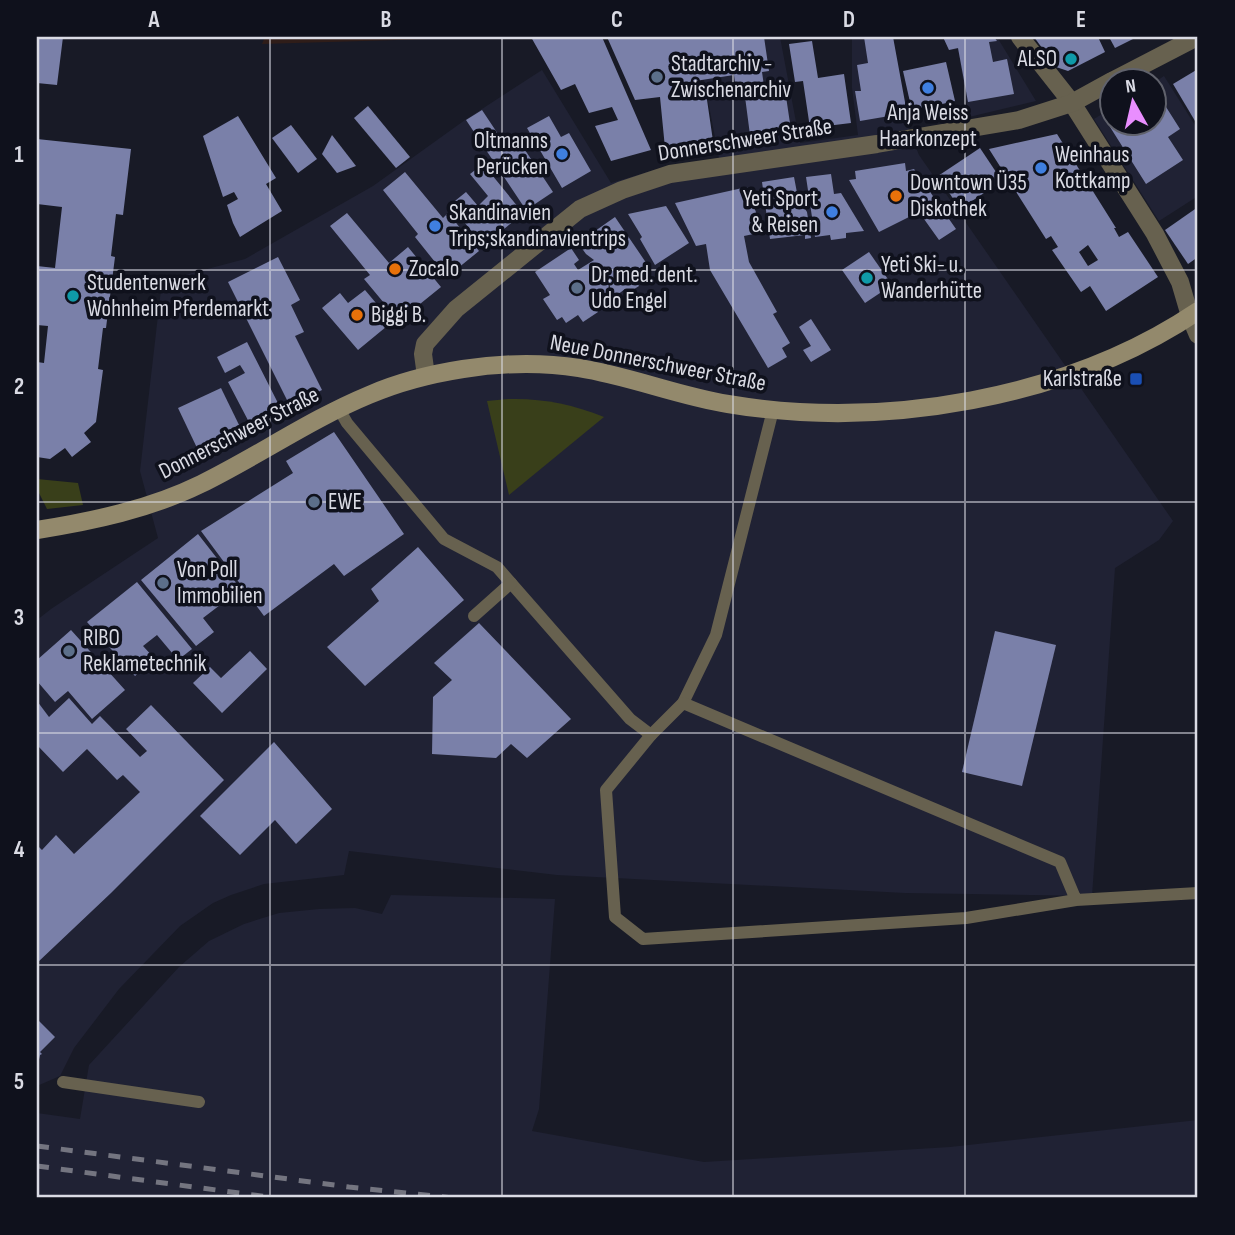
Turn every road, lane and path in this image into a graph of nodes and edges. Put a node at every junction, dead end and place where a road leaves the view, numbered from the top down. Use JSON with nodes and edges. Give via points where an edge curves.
{"nodes":[{"id":1,"x":1020,"y":37,"type":"edge"},
{"id":2,"x":1197,"y":37,"type":"edge"},
{"id":3,"x":1142,"y":66,"type":"edge"},
{"id":4,"x":1098,"y":89,"type":"edge"},
{"id":5,"x":1072,"y":103,"type":"junction"},
{"id":6,"x":1194,"y":314,"type":"edge"},
{"id":7,"x":1198,"y":335,"type":"edge"},
{"id":8,"x":426,"y":376,"type":"junction"},
{"id":9,"x":339,"y":409,"type":"junction"},
{"id":10,"x":773,"y":410,"type":"junction"},
{"id":11,"x":37,"y":530,"type":"edge"},
{"id":12,"x":511,"y":583,"type":"junction"},
{"id":13,"x":474,"y":616,"type":"dead end"},
{"id":14,"x":682,"y":703,"type":"junction"},
{"id":15,"x":651,"y":735,"type":"junction"},
{"id":16,"x":1198,"y":893,"type":"edge"},
{"id":17,"x":1076,"y":900,"type":"junction"},
{"id":18,"x":64,"y":1082,"type":"dead end"},
{"id":19,"x":199,"y":1102,"type":"dead end"}],
"edges":[{"from":1,"to":5,"type":"street"},
{"from":2,"to":3,"type":"street","name":"Donnerschweer Straße"},
{"from":4,"to":5,"type":"street","name":"Donnerschweer Straße"},
{"from":5,"to":6,"type":"street","via":[[1155,234]]},
{"from":5,"to":8,"type":"street","name":"Donnerschweer Straße","via":[[1019,120],[670,174],[622,190],[580,209],[456,309],[425,344]]},
{"from":6,"to":7,"type":"street"},
{"from":6,"to":10,"type":"main road","name":"Neue Donnerschweer Straße","via":[[1092,365],[1005,392],[880,412]]},
{"from":8,"to":9,"type":"main road","name":"Donnerschweer Straße"},
{"from":8,"to":10,"type":"main road","name":"Neue Donnerschweer Straße","via":[[499,365],[554,365]]},
{"from":9,"to":11,"type":"main road","name":"Donnerschweer Straße","via":[[199,485],[136,509]]},
{"from":9,"to":12,"type":"lane","via":[[444,539],[498,567]]},
{"from":10,"to":14,"type":"lane","via":[[716,635]]},
{"from":12,"to":13,"type":"lane"},
{"from":12,"to":15,"type":"lane","via":[[630,719]]},
{"from":14,"to":15,"type":"lane"},
{"from":14,"to":17,"type":"lane","via":[[1060,862]]},
{"from":15,"to":17,"type":"lane","via":[[606,790],[615,917],[643,939],[966,918]]},
{"from":16,"to":17,"type":"lane"},
{"from":18,"to":19,"type":"lane"}]}
